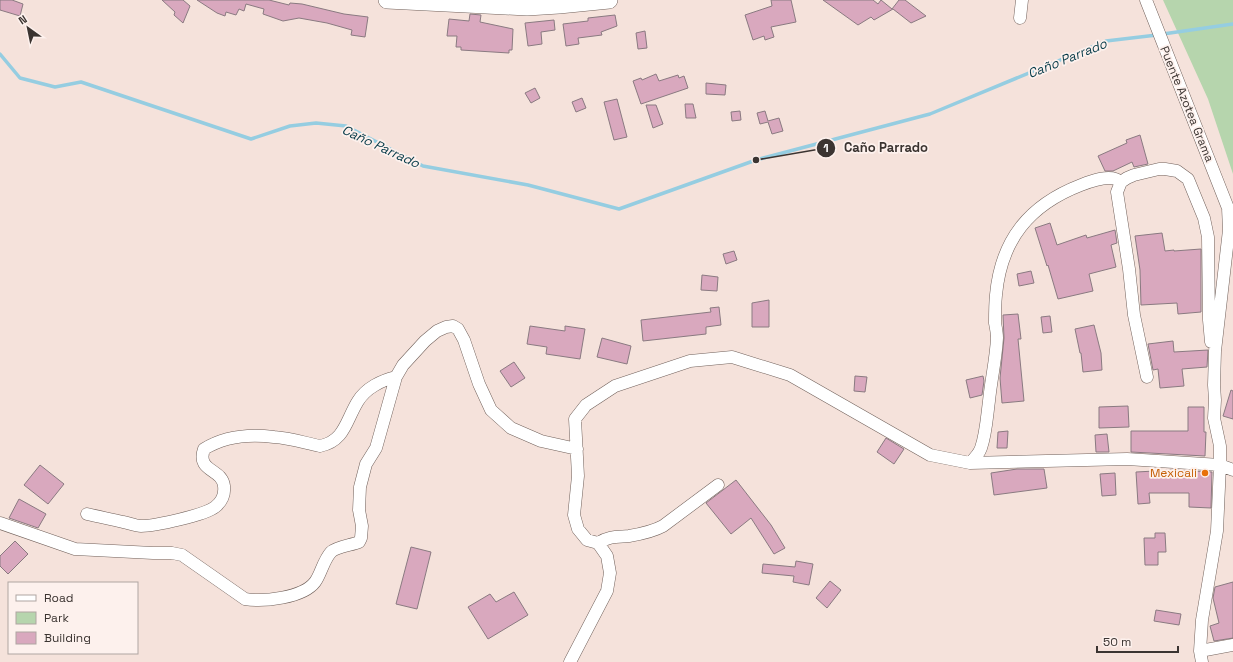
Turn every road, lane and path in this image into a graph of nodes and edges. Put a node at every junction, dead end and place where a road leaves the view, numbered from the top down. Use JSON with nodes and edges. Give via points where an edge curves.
{"nodes":[{"id":1,"x":388,"y":0,"type":"edge"},
{"id":2,"x":610,"y":0,"type":"edge"},
{"id":3,"x":1022,"y":0,"type":"edge"},
{"id":4,"x":1146,"y":0,"type":"edge"},
{"id":5,"x":1020,"y":18,"type":"dead end"},
{"id":6,"x":1120,"y":182,"type":"junction"},
{"id":7,"x":1215,"y":351,"type":"junction"},
{"id":8,"x":1147,"y":376,"type":"dead end"},
{"id":9,"x":396,"y":377,"type":"junction"},
{"id":10,"x":577,"y":449,"type":"junction"},
{"id":11,"x":970,"y":463,"type":"junction"},
{"id":12,"x":1220,"y":466,"type":"junction"},
{"id":13,"x":1233,"y":470,"type":"edge"},
{"id":14,"x":718,"y":485,"type":"dead end"},
{"id":15,"x":87,"y":514,"type":"dead end"},
{"id":16,"x":0,"y":523,"type":"edge"},
{"id":17,"x":598,"y":543,"type":"junction"},
{"id":18,"x":1233,"y":645,"type":"edge"},
{"id":19,"x":1201,"y":656,"type":"edge"},
{"id":20,"x":570,"y":662,"type":"edge"}],
"edges":[{"from":1,"to":2,"type":"main road","via":[[527,7]]},
{"from":3,"to":5,"type":"street"},
{"from":4,"to":7,"type":"street","name":"Puente Azotea Grama","via":[[1228,208],[1229,230]]},
{"from":6,"to":7,"type":"street","via":[[1134,175],[1165,169],[1177,171],[1188,179],[1204,218],[1208,237],[1209,320],[1211,347]]},
{"from":6,"to":8,"type":"street","via":[[1117,192],[1134,315]]},
{"from":6,"to":11,"type":"street","via":[[1115,178],[1109,178],[1064,192],[1028,217],[1009,244],[997,282],[997,336],[987,418],[980,449]]},
{"from":7,"to":12,"type":"street","via":[[1214,418],[1220,446]]},
{"from":9,"to":10,"type":"street","via":[[403,365],[425,341],[437,331],[453,326],[458,329],[464,340],[491,410],[511,428],[541,441]]},
{"from":9,"to":15,"type":"street","via":[[375,385],[359,400],[339,436],[327,445],[320,446],[274,436],[240,436],[222,440],[204,449],[203,462],[224,483],[221,501],[215,508],[206,512],[160,524],[140,526]]},
{"from":9,"to":16,"type":"street","via":[[376,448],[366,464],[360,487],[361,538],[359,542],[331,552],[316,581],[298,594],[257,600],[246,599],[182,555],[172,552],[74,549]]},
{"from":10,"to":11,"type":"street","via":[[575,419],[586,406],[615,386],[690,361],[732,357],[790,375],[930,455]]},
{"from":10,"to":17,"type":"street","via":[[578,476],[574,515],[578,530],[587,540]]},
{"from":11,"to":12,"type":"street","via":[[1127,459]]},
{"from":12,"to":13,"type":"street"},
{"from":12,"to":19,"type":"street","via":[[1217,531],[1202,620]]},
{"from":14,"to":17,"type":"street","via":[[654,531],[609,537]]},
{"from":17,"to":20,"type":"street","via":[[607,556],[610,573],[607,591]]},
{"from":18,"to":19,"type":"street"}]}
